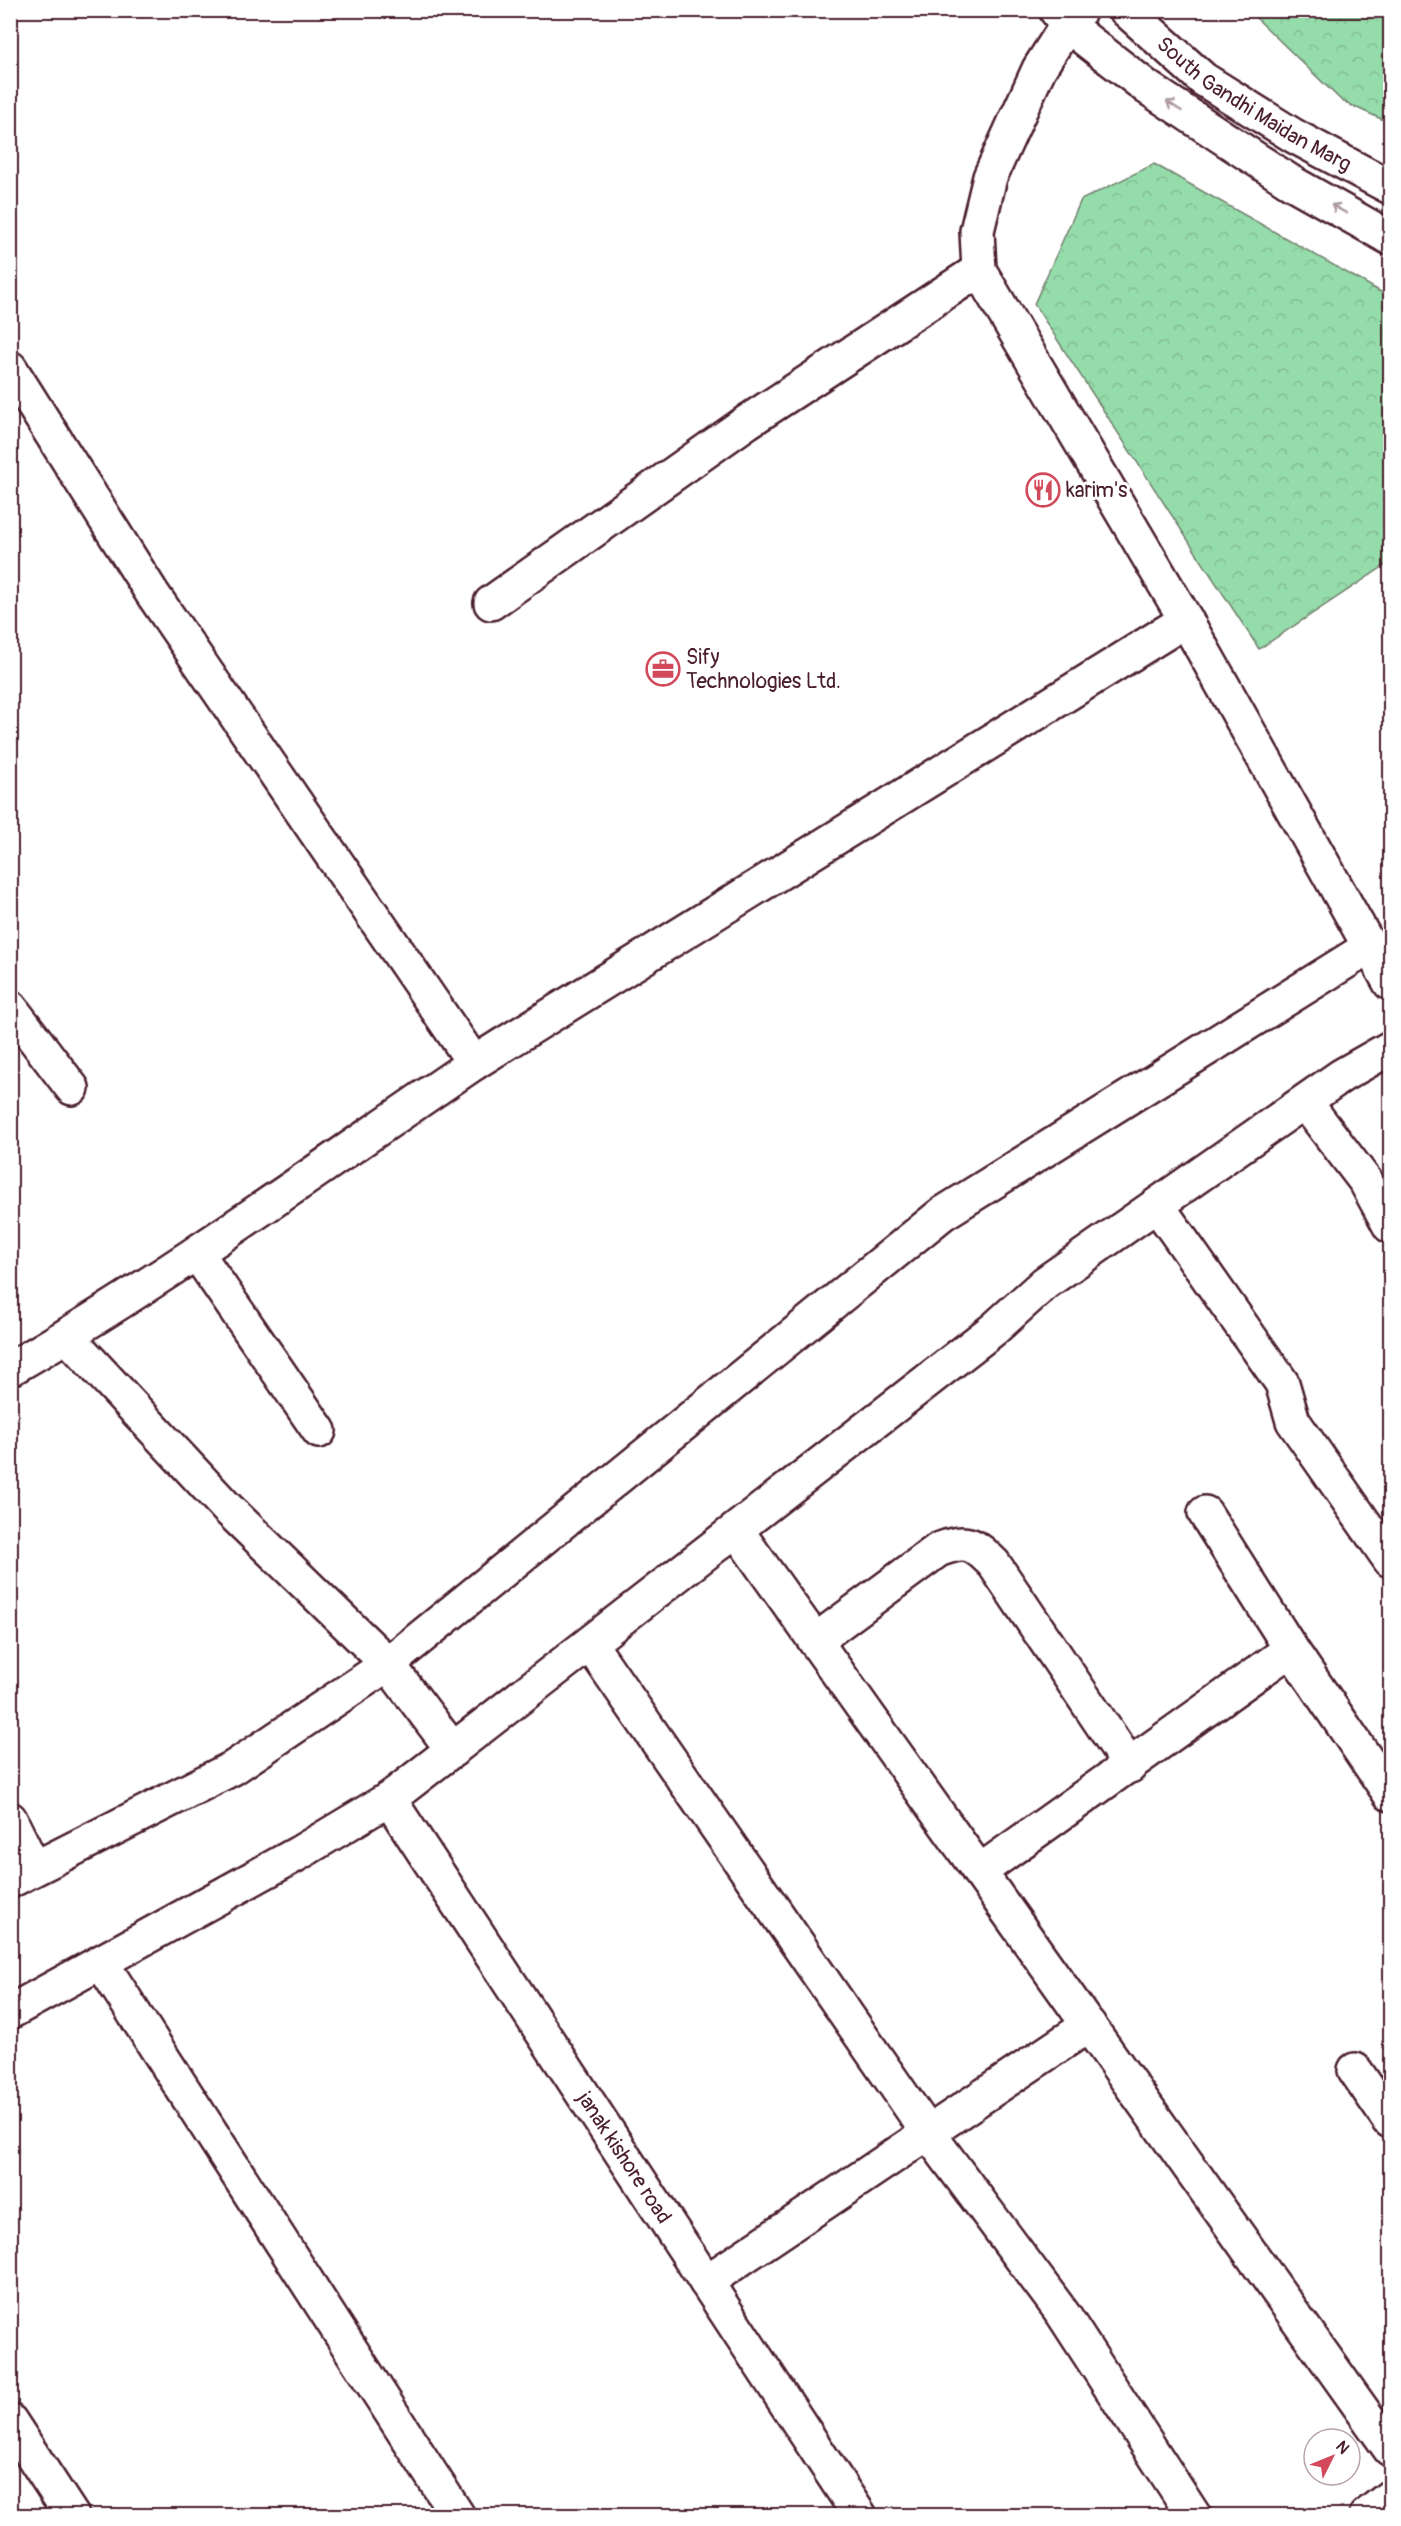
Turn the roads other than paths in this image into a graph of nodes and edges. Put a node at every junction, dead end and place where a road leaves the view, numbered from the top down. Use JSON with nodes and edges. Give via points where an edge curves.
{"nodes":[{"id":1,"x":1126,"y":10,"type":"edge"},
{"id":2,"x":1068,"y":15,"type":"edge"},
{"id":3,"x":1390,"y":187,"type":"edge"},
{"id":4,"x":1390,"y":238,"type":"edge"},
{"id":5,"x":979,"y":270,"type":"junction"},
{"id":6,"x":10,"y":368,"type":"edge"},
{"id":7,"x":491,"y":603,"type":"dead end"},
{"id":8,"x":1186,"y":620,"type":"junction"},
{"id":9,"x":1371,"y":946,"type":"junction"},
{"id":10,"x":1390,"y":983,"type":"edge"},
{"id":11,"x":10,"y":1007,"type":"edge"},
{"id":12,"x":1390,"y":1048,"type":"edge"},
{"id":13,"x":474,"y":1063,"type":"junction"},
{"id":14,"x":72,"y":1088,"type":"dead end"},
{"id":15,"x":1305,"y":1101,"type":"junction"},
{"id":16,"x":1157,"y":1205,"type":"junction"},
{"id":17,"x":1390,"y":1226,"type":"edge"},
{"id":18,"x":197,"y":1253,"type":"junction"},
{"id":19,"x":67,"y":1336,"type":"junction"},
{"id":20,"x":10,"y":1369,"type":"edge"},
{"id":21,"x":320,"y":1431,"type":"dead end"},
{"id":22,"x":1205,"y":1513,"type":"dead end"},
{"id":23,"x":737,"y":1531,"type":"junction"},
{"id":24,"x":1390,"y":1560,"type":"edge"},
{"id":25,"x":815,"y":1641,"type":"junction"},
{"id":26,"x":590,"y":1644,"type":"junction"},
{"id":27,"x":1291,"y":1649,"type":"junction"},
{"id":28,"x":388,"y":1664,"type":"junction"},
{"id":29,"x":453,"y":1750,"type":"junction"},
{"id":30,"x":1130,"y":1766,"type":"junction"},
{"id":31,"x":1390,"y":1794,"type":"edge"},
{"id":32,"x":389,"y":1799,"type":"junction"},
{"id":33,"x":10,"y":1819,"type":"edge"},
{"id":34,"x":979,"y":1872,"type":"junction"},
{"id":35,"x":22,"y":1874,"type":"edge"},
{"id":36,"x":101,"y":1962,"type":"junction"},
{"id":37,"x":10,"y":2012,"type":"edge"},
{"id":38,"x":1089,"y":2025,"type":"junction"},
{"id":39,"x":1355,"y":2070,"type":"dead end"},
{"id":40,"x":1390,"y":2121,"type":"edge"},
{"id":41,"x":929,"y":2134,"type":"junction"},
{"id":42,"x":706,"y":2282,"type":"junction"},
{"id":43,"x":10,"y":2421,"type":"edge"},
{"id":44,"x":1390,"y":2449,"type":"edge"},
{"id":45,"x":1390,"y":2497,"type":"edge"},
{"id":46,"x":72,"y":2516,"type":"edge"},
{"id":47,"x":458,"y":2516,"type":"edge"},
{"id":48,"x":860,"y":2516,"type":"edge"},
{"id":49,"x":1194,"y":2516,"type":"edge"},
{"id":50,"x":1366,"y":2516,"type":"edge"}],
"edges":[{"from":1,"to":3,"type":"street","name":"South Gandhi Maidan Marg","via":[[1203,79],[1294,136]]},
{"from":4,"to":2,"type":"street","one_way":true,"via":[[1288,181],[1148,88]]},
{"from":2,"to":5,"type":"street","via":[[990,177],[977,231]]},
{"from":5,"to":7,"type":"street","via":[[747,422]]},
{"from":5,"to":8,"type":"street"},
{"from":6,"to":13,"type":"street","via":[[158,602]]},
{"from":8,"to":9,"type":"street"},
{"from":8,"to":13,"type":"street"},
{"from":9,"to":10,"type":"street"},
{"from":9,"to":28,"type":"street","via":[[942,1214]]},
{"from":11,"to":14,"type":"street"},
{"from":12,"to":15,"type":"street"},
{"from":13,"to":18,"type":"street"},
{"from":15,"to":16,"type":"street"},
{"from":15,"to":17,"type":"street","via":[[1366,1182]]},
{"from":16,"to":23,"type":"street","via":[[1045,1283],[994,1329]]},
{"from":16,"to":24,"type":"street","via":[[1282,1383],[1293,1421]]},
{"from":18,"to":19,"type":"street"},
{"from":18,"to":21,"type":"street"},
{"from":19,"to":20,"type":"street"},
{"from":19,"to":28,"type":"street","via":[[227,1508]]},
{"from":22,"to":27,"type":"street"},
{"from":23,"to":25,"type":"street"},
{"from":23,"to":26,"type":"street"},
{"from":25,"to":30,"type":"street","via":[[938,1550],[956,1543],[975,1545],[994,1564]]},
{"from":25,"to":34,"type":"street"},
{"from":26,"to":29,"type":"street"},
{"from":26,"to":41,"type":"street"},
{"from":27,"to":30,"type":"street"},
{"from":27,"to":31,"type":"street"},
{"from":28,"to":29,"type":"street"},
{"from":28,"to":35,"type":"street","via":[[234,1768]]},
{"from":29,"to":32,"type":"street"},
{"from":30,"to":34,"type":"street"},
{"from":32,"to":36,"type":"street"},
{"from":32,"to":42,"type":"street","name":"janak kishore road"},
{"from":33,"to":35,"type":"street"},
{"from":34,"to":38,"type":"street"},
{"from":36,"to":37,"type":"street"},
{"from":36,"to":47,"type":"street"},
{"from":38,"to":41,"type":"street"},
{"from":38,"to":44,"type":"street"},
{"from":39,"to":40,"type":"street"},
{"from":41,"to":42,"type":"street"},
{"from":41,"to":49,"type":"street","via":[[1063,2314]]},
{"from":42,"to":48,"type":"street","name":"janak kishore road"},
{"from":43,"to":46,"type":"street"},
{"from":45,"to":50,"type":"street"}]}
